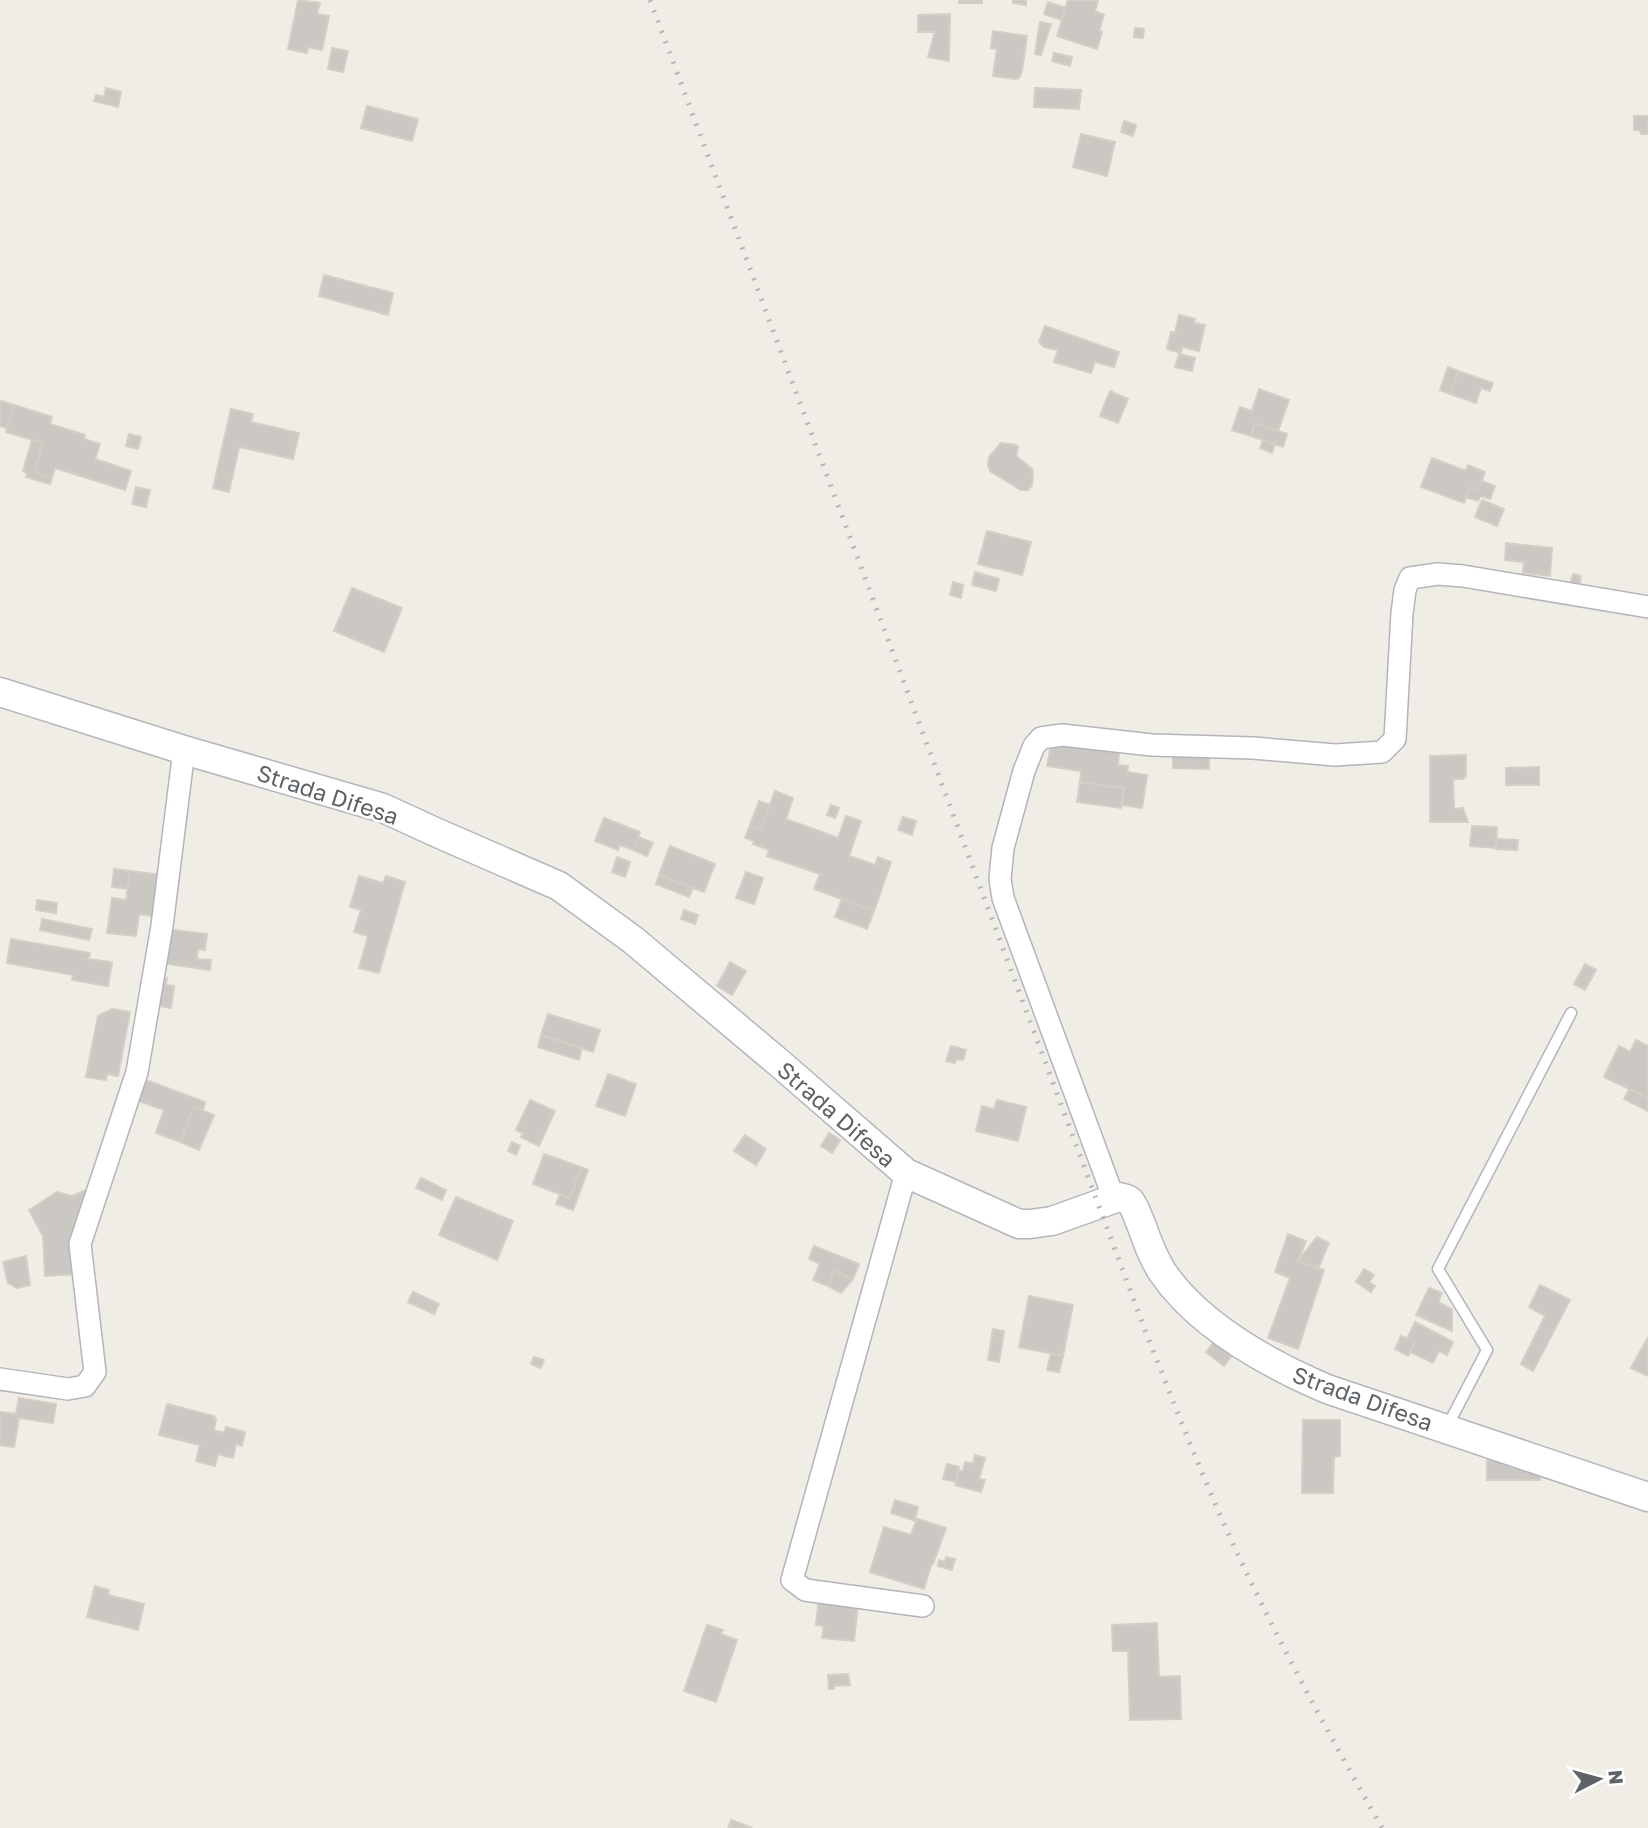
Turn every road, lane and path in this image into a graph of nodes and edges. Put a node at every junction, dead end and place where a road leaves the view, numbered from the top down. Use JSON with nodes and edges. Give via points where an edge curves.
{"nodes":[{"id":1,"x":1648,"y":607,"type":"edge"},
{"id":2,"x":0,"y":692,"type":"edge"},
{"id":3,"x":184,"y":750,"type":"junction"},
{"id":4,"x":1571,"y":1013,"type":"dead end"},
{"id":5,"x":906,"y":1173,"type":"junction"},
{"id":6,"x":1114,"y":1199,"type":"junction"},
{"id":7,"x":0,"y":1379,"type":"edge"},
{"id":8,"x":1446,"y":1429,"type":"junction"},
{"id":9,"x":1648,"y":1497,"type":"edge"},
{"id":10,"x":923,"y":1606,"type":"dead end"}],
"edges":[{"from":1,"to":6,"type":"street","via":[[1463,576],[1410,578],[1402,613],[1395,739],[1382,752],[1335,755],[1041,737],[1024,771],[1003,848],[1003,898]]},
{"from":2,"to":3,"type":"street","name":"Strada Difesa"},
{"from":3,"to":5,"type":"street","name":"Strada Difesa","via":[[383,808],[559,886],[633,940]]},
{"from":3,"to":7,"type":"street","via":[[162,926],[137,1072],[80,1244],[96,1372],[85,1386],[68,1388]]},
{"from":4,"to":8,"type":"lane","via":[[1438,1269],[1487,1350]]},
{"from":5,"to":6,"type":"street","name":"Strada Difesa","via":[[1019,1224],[1052,1221]]},
{"from":5,"to":10,"type":"street","via":[[792,1580],[805,1590]]},
{"from":6,"to":8,"type":"street","name":"Strada Difesa","via":[[1131,1202],[1163,1273],[1184,1299],[1226,1333],[1297,1376]]},
{"from":8,"to":9,"type":"street","name":"Strada Difesa"}]}
